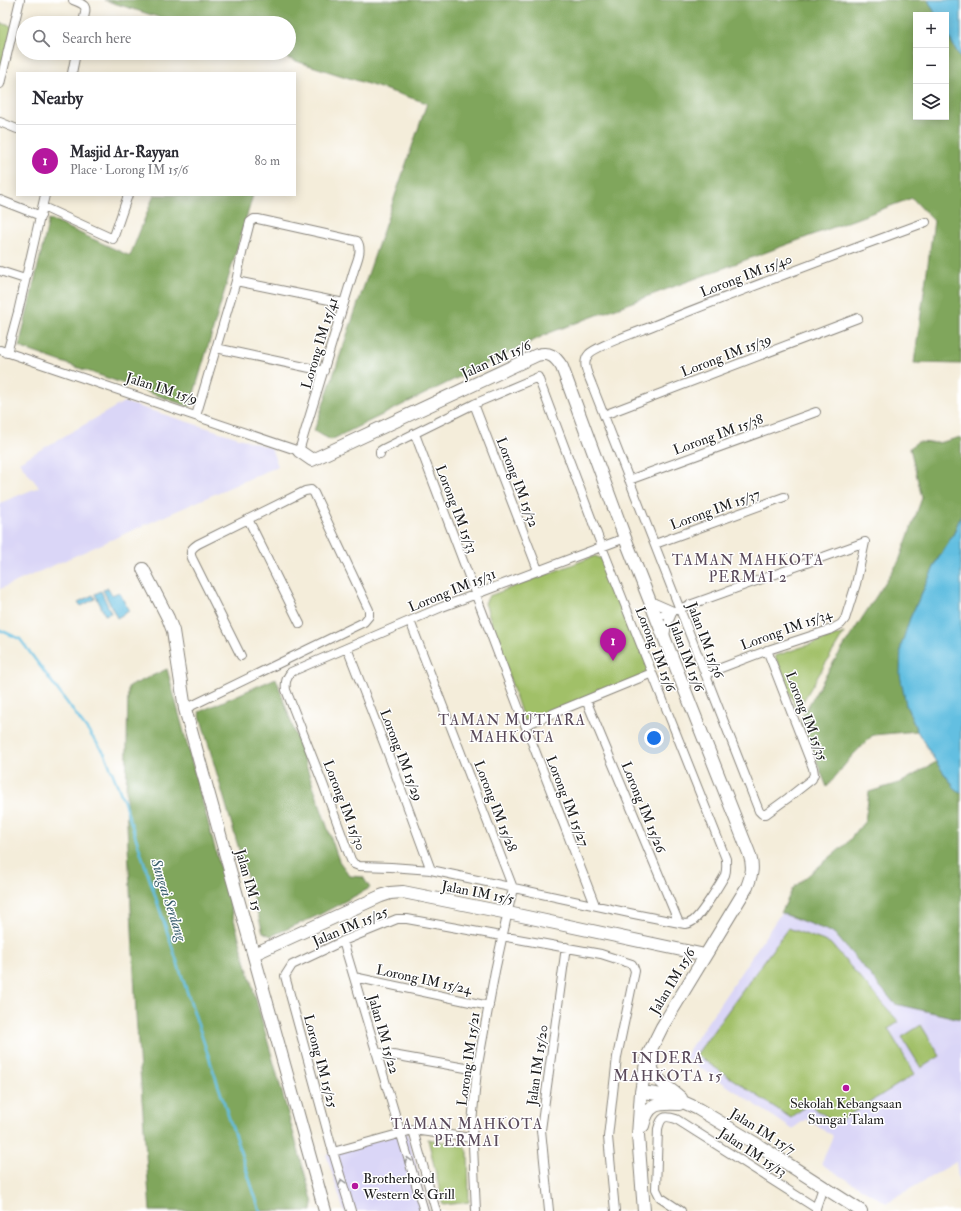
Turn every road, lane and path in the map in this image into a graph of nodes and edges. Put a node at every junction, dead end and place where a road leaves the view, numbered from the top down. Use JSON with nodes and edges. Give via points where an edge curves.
{"nodes":[{"id":1,"x":20,"y":0,"type":"edge"},
{"id":2,"x":73,"y":0,"type":"edge"},
{"id":3,"x":16,"y":16,"type":"edge"},
{"id":4,"x":85,"y":16,"type":"edge"},
{"id":5,"x":16,"y":17,"type":"edge"},
{"id":6,"x":75,"y":60,"type":"edge"},
{"id":7,"x":72,"y":72,"type":"edge"},
{"id":8,"x":0,"y":84,"type":"edge"},
{"id":9,"x":0,"y":122,"type":"edge"},
{"id":10,"x":16,"y":129,"type":"edge"},
{"id":11,"x":45,"y":196,"type":"edge"},
{"id":12,"x":128,"y":196,"type":"edge"},
{"id":13,"x":0,"y":200,"type":"edge"},
{"id":14,"x":43,"y":207,"type":"junction"},
{"id":15,"x":41,"y":216,"type":"junction"},
{"id":16,"x":926,"y":222,"type":"dead end"},
{"id":17,"x":0,"y":270,"type":"edge"},
{"id":18,"x":25,"y":279,"type":"junction"},
{"id":19,"x":236,"y":281,"type":"junction"},
{"id":20,"x":344,"y":303,"type":"junction"},
{"id":21,"x":858,"y":318,"type":"dead end"},
{"id":22,"x":216,"y":348,"type":"junction"},
{"id":23,"x":3,"y":352,"type":"edge"},
{"id":24,"x":584,"y":364,"type":"joint"},
{"id":25,"x":324,"y":371,"type":"junction"},
{"id":26,"x":474,"y":404,"type":"junction"},
{"id":27,"x":816,"y":412,"type":"dead end"},
{"id":28,"x":196,"y":416,"type":"junction"},
{"id":29,"x":604,"y":416,"type":"junction"},
{"id":30,"x":415,"y":434,"type":"junction"},
{"id":31,"x":299,"y":451,"type":"junction"},
{"id":32,"x":380,"y":454,"type":"dead end"},
{"id":33,"x":312,"y":460,"type":"joint"},
{"id":34,"x":629,"y":480,"type":"junction"},
{"id":35,"x":784,"y":497,"type":"dead end"},
{"id":36,"x":248,"y":519,"type":"junction"},
{"id":37,"x":625,"y":538,"type":"junction"},
{"id":38,"x":655,"y":544,"type":"junction"},
{"id":39,"x":602,"y":546,"type":"junction"},
{"id":40,"x":143,"y":569,"type":"dead end"},
{"id":41,"x":538,"y":570,"type":"junction"},
{"id":42,"x":476,"y":594,"type":"junction"},
{"id":43,"x":650,"y":601,"type":"junction"},
{"id":44,"x":676,"y":610,"type":"junction"},
{"id":45,"x":656,"y":617,"type":"junction"},
{"id":46,"x":410,"y":621,"type":"junction"},
{"id":47,"x":300,"y":624,"type":"dead end"},
{"id":48,"x":664,"y":639,"type":"junction"},
{"id":49,"x":347,"y":648,"type":"junction"},
{"id":50,"x":767,"y":650,"type":"junction"},
{"id":51,"x":241,"y":656,"type":"dead end"},
{"id":52,"x":291,"y":672,"type":"joint"},
{"id":53,"x":652,"y":673,"type":"junction"},
{"id":54,"x":705,"y":674,"type":"junction"},
{"id":55,"x":586,"y":700,"type":"junction"},
{"id":56,"x":185,"y":710,"type":"junction"},
{"id":57,"x":525,"y":725,"type":"junction"},
{"id":58,"x":762,"y":814,"type":"joint"},
{"id":59,"x":431,"y":870,"type":"junction"},
{"id":60,"x":513,"y":888,"type":"junction"},
{"id":61,"x":594,"y":905,"type":"junction"},
{"id":62,"x":508,"y":912,"type":"junction"},
{"id":63,"x":679,"y":923,"type":"junction"},
{"id":64,"x":690,"y":923,"type":"joint"},
{"id":65,"x":503,"y":936,"type":"junction"},
{"id":66,"x":343,"y":941,"type":"junction"},
{"id":67,"x":566,"y":947,"type":"junction"},
{"id":68,"x":254,"y":954,"type":"junction"},
{"id":69,"x":705,"y":955,"type":"junction"},
{"id":70,"x":635,"y":971,"type":"joint"},
{"id":71,"x":285,"y":976,"type":"joint"},
{"id":72,"x":354,"y":978,"type":"junction"},
{"id":73,"x":489,"y":1006,"type":"junction"},
{"id":74,"x":662,"y":1027,"type":"junction"},
{"id":75,"x":376,"y":1052,"type":"junction"},
{"id":76,"x":478,"y":1070,"type":"junction"},
{"id":77,"x":642,"y":1092,"type":"junction"},
{"id":78,"x":688,"y":1104,"type":"junction"},
{"id":79,"x":413,"y":1130,"type":"junction"},
{"id":80,"x":400,"y":1133,"type":"junction"},
{"id":81,"x":472,"y":1138,"type":"junction"},
{"id":82,"x":639,"y":1149,"type":"junction"},
{"id":83,"x":333,"y":1152,"type":"junction"},
{"id":84,"x":823,"y":1187,"type":"junction"},
{"id":85,"x":324,"y":1208,"type":"edge"},
{"id":86,"x":816,"y":1210,"type":"edge"},
{"id":87,"x":351,"y":1211,"type":"edge"},
{"id":88,"x":424,"y":1211,"type":"edge"},
{"id":89,"x":436,"y":1211,"type":"edge"},
{"id":90,"x":476,"y":1211,"type":"edge"},
{"id":91,"x":549,"y":1211,"type":"edge"},
{"id":92,"x":616,"y":1211,"type":"edge"},
{"id":93,"x":644,"y":1211,"type":"edge"},
{"id":94,"x":681,"y":1211,"type":"edge"},
{"id":95,"x":861,"y":1211,"type":"edge"}],
"edges":[{"from":1,"to":3,"type":"street"},
{"from":2,"to":4,"type":"street","via":[[83,4],[86,10]]},
{"from":5,"to":8,"type":"street"},
{"from":6,"to":7,"type":"street"},
{"from":9,"to":10,"type":"street"},
{"from":11,"to":14,"type":"street"},
{"from":12,"to":14,"type":"street","via":[[113,239]]},
{"from":13,"to":15,"type":"street"},
{"from":14,"to":15,"type":"street"},
{"from":15,"to":18,"type":"street"},
{"from":16,"to":24,"type":"street","name":"Lorong IM 15/40","via":[[600,347],[588,355]]},
{"from":17,"to":18,"type":"street"},
{"from":18,"to":23,"type":"street"},
{"from":19,"to":20,"type":"street"},
{"from":19,"to":20,"type":"street","name":"Lorong IM 15/41","via":[[250,222],[258,219],[357,241],[360,249]]},
{"from":19,"to":22,"type":"street"},
{"from":20,"to":25,"type":"street","name":"Lorong IM 15/41"},
{"from":21,"to":29,"type":"street","name":"Lorong IM 15/39"},
{"from":22,"to":25,"type":"street"},
{"from":22,"to":28,"type":"street"},
{"from":23,"to":28,"type":"street","name":"Jalan IM 15/9"},
{"from":24,"to":29,"type":"street","name":"Jalan IM 15/36"},
{"from":25,"to":31,"type":"street","name":"Lorong IM 15/41"},
{"from":26,"to":30,"type":"street"},
{"from":26,"to":39,"type":"street","name":"Lorong IM 15/6","via":[[538,377]]},
{"from":26,"to":41,"type":"street","name":"Lorong IM 15/32"},
{"from":27,"to":34,"type":"street","name":"Lorong IM 15/38"},
{"from":28,"to":31,"type":"street","name":"Jalan IM 15/9"},
{"from":29,"to":34,"type":"street","name":"Jalan IM 15/36"},
{"from":30,"to":32,"type":"street","via":[[382,449]]},
{"from":30,"to":42,"type":"street","name":"Lorong IM 15/33"},
{"from":31,"to":33,"type":"street","name":"Jalan IM 15/9"},
{"from":33,"to":37,"type":"street","name":"Jalan IM 15/6","via":[[537,355],[549,354],[562,368]]},
{"from":34,"to":38,"type":"street","name":"Jalan IM 15/36"},
{"from":35,"to":38,"type":"street","name":"Lorong IM 15/37"},
{"from":36,"to":47,"type":"street"},
{"from":36,"to":51,"type":"street","via":[[198,544],[190,554]]},
{"from":36,"to":56,"type":"street","via":[[311,490],[369,610],[369,616],[364,622]]},
{"from":37,"to":39,"type":"street","name":"Lorong IM 15/31"},
{"from":37,"to":43,"type":"street","name":"Jalan IM 15/6"},
{"from":38,"to":44,"type":"street","name":"Jalan IM 15/36"},
{"from":39,"to":41,"type":"street","name":"Lorong IM 15/31"},
{"from":39,"to":53,"type":"street","name":"Lorong IM 15/6"},
{"from":40,"to":56,"type":"street","name":"Jalan IM 15","via":[[173,631]]},
{"from":41,"to":42,"type":"street","name":"Lorong IM 15/31"},
{"from":42,"to":46,"type":"street","name":"Lorong IM 15/31"},
{"from":42,"to":57,"type":"street","name":"Lorong IM 15/27"},
{"from":43,"to":44,"type":"street"},
{"from":43,"to":45,"type":"street","name":"Jalan IM 15/6"},
{"from":44,"to":45,"type":"street"},
{"from":44,"to":48,"type":"street","via":[[667,625]]},
{"from":44,"to":50,"type":"street","name":"Lorong IM 15/34","via":[[865,542],[856,584],[841,624]]},
{"from":44,"to":54,"type":"street","name":"Jalan IM 15/36"},
{"from":45,"to":48,"type":"street","name":"Jalan IM 15/6"},
{"from":46,"to":49,"type":"street","name":"Lorong IM 15/31"},
{"from":46,"to":60,"type":"street","name":"Lorong IM 15/28"},
{"from":48,"to":69,"type":"street","name":"Jalan IM 15/6","via":[[751,859],[752,875],[747,887]]},
{"from":49,"to":52,"type":"street","name":"Lorong IM 15/31"},
{"from":49,"to":59,"type":"street","name":"Lorong IM 15/29"},
{"from":50,"to":54,"type":"street","name":"Lorong IM 15/34"},
{"from":50,"to":58,"type":"street","name":"Lorong IM 15/35","via":[[814,774],[812,779],[788,798],[766,814]]},
{"from":52,"to":59,"type":"street","name":"Lorong IM 15/30","via":[[286,678],[286,690],[351,860],[358,866]]},
{"from":53,"to":55,"type":"street"},
{"from":53,"to":64,"type":"street","name":"Lorong IM 15/6","via":[[726,859],[725,875],[706,906]]},
{"from":54,"to":58,"type":"street","name":"Jalan IM 15/36"},
{"from":55,"to":57,"type":"street"},
{"from":55,"to":63,"type":"street","name":"Lorong IM 15/26"},
{"from":56,"to":68,"type":"street","name":"Jalan IM 15"},
{"from":57,"to":61,"type":"street","name":"Lorong IM 15/27"},
{"from":59,"to":60,"type":"street","name":"Lorong IM 15/30"},
{"from":60,"to":61,"type":"street","name":"Lorong IM 15/30"},
{"from":60,"to":62,"type":"street","name":"Lorong IM 15/21"},
{"from":61,"to":63,"type":"street","name":"Lorong IM 15/30"},
{"from":62,"to":65,"type":"street","name":"Lorong IM 15/21"},
{"from":62,"to":68,"type":"street","name":"Jalan IM 15/5","via":[[403,892],[390,893]]},
{"from":62,"to":69,"type":"street","name":"Jalan IM 15/5"},
{"from":63,"to":64,"type":"street","name":"Lorong IM 15/30"},
{"from":65,"to":66,"type":"street","name":"Jalan IM 15/25","via":[[397,919]]},
{"from":65,"to":67,"type":"street","name":"Jalan IM 15/25"},
{"from":65,"to":73,"type":"street","name":"Lorong IM 15/21"},
{"from":66,"to":71,"type":"street","name":"Jalan IM 15/25","via":[[292,965]]},
{"from":66,"to":72,"type":"street","name":"Jalan IM 15/22"},
{"from":67,"to":70,"type":"street","name":"Jalan IM 15/25","via":[[632,964]]},
{"from":67,"to":91,"type":"street","name":"Jalan IM 15/20","via":[[541,1130]]},
{"from":68,"to":85,"type":"street","name":"Jalan IM 15"},
{"from":69,"to":74,"type":"street","name":"Jalan IM 15/6"},
{"from":70,"to":92,"type":"street","name":"Jalan IM 15/6","via":[[617,1057],[608,1137]]},
{"from":71,"to":83,"type":"street","name":"Lorong IM 15/25"},
{"from":72,"to":73,"type":"street","name":"Lorong IM 15/24"},
{"from":72,"to":75,"type":"street","name":"Jalan IM 15/22"},
{"from":73,"to":76,"type":"street","name":"Lorong IM 15/21"},
{"from":74,"to":77,"type":"street","name":"Jalan IM 15/6","via":[[648,1055]]},
{"from":74,"to":78,"type":"street","via":[[653,1055],[653,1071]]},
{"from":75,"to":76,"type":"street"},
{"from":75,"to":80,"type":"street","name":"Jalan IM 15/22"},
{"from":76,"to":81,"type":"street","name":"Lorong IM 15/21"},
{"from":77,"to":78,"type":"street","name":"Jalan IM 15/7","via":[[665,1095]]},
{"from":77,"to":82,"type":"street","name":"Jalan IM 15/6","via":[[638,1120]]},
{"from":78,"to":82,"type":"street","via":[[658,1104],[647,1111]]},
{"from":78,"to":84,"type":"street","name":"Jalan IM 15/7"},
{"from":79,"to":80,"type":"street"},
{"from":79,"to":81,"type":"street"},
{"from":79,"to":89,"type":"street"},
{"from":80,"to":83,"type":"street"},
{"from":88,"to":80,"type":"street","name":"Jalan IM 15/22","one_way":true},
{"from":81,"to":90,"type":"street","name":"Lorong IM 15/21"},
{"from":82,"to":93,"type":"street","name":"Jalan IM 15/6"},
{"from":87,"to":83,"type":"street","name":"Lorong IM 15/25","one_way":true},
{"from":84,"to":86,"type":"street"},
{"from":84,"to":95,"type":"street","name":"Jalan IM 15/7"},
{"from":86,"to":94,"type":"street","name":"Jalan IM 15/13","via":[[676,1119],[669,1117],[664,1118],[658,1129],[656,1189],[660,1197]]}]}
